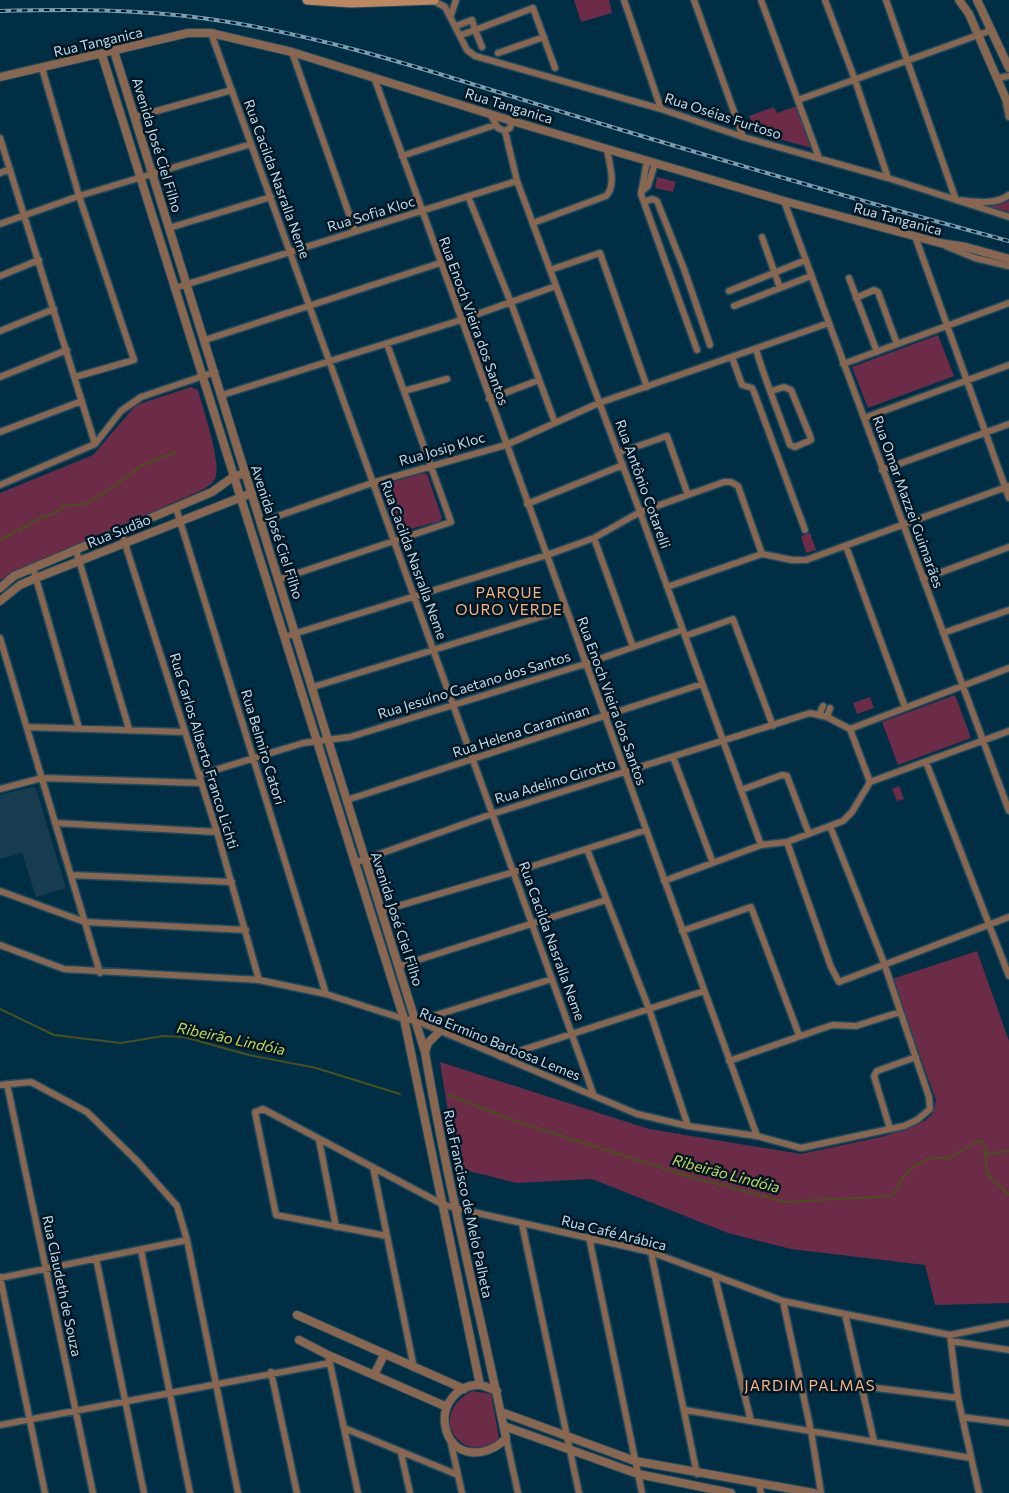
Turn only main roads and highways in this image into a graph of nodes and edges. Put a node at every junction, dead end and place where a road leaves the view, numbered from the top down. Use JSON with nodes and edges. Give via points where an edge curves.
{"nodes":[{"id":1,"x":307,"y":0,"type":"edge"},
{"id":2,"x":432,"y":0,"type":"edge"}],
"edges":[{"from":1,"to":2,"type":"main road","via":[[352,3]]}]}
